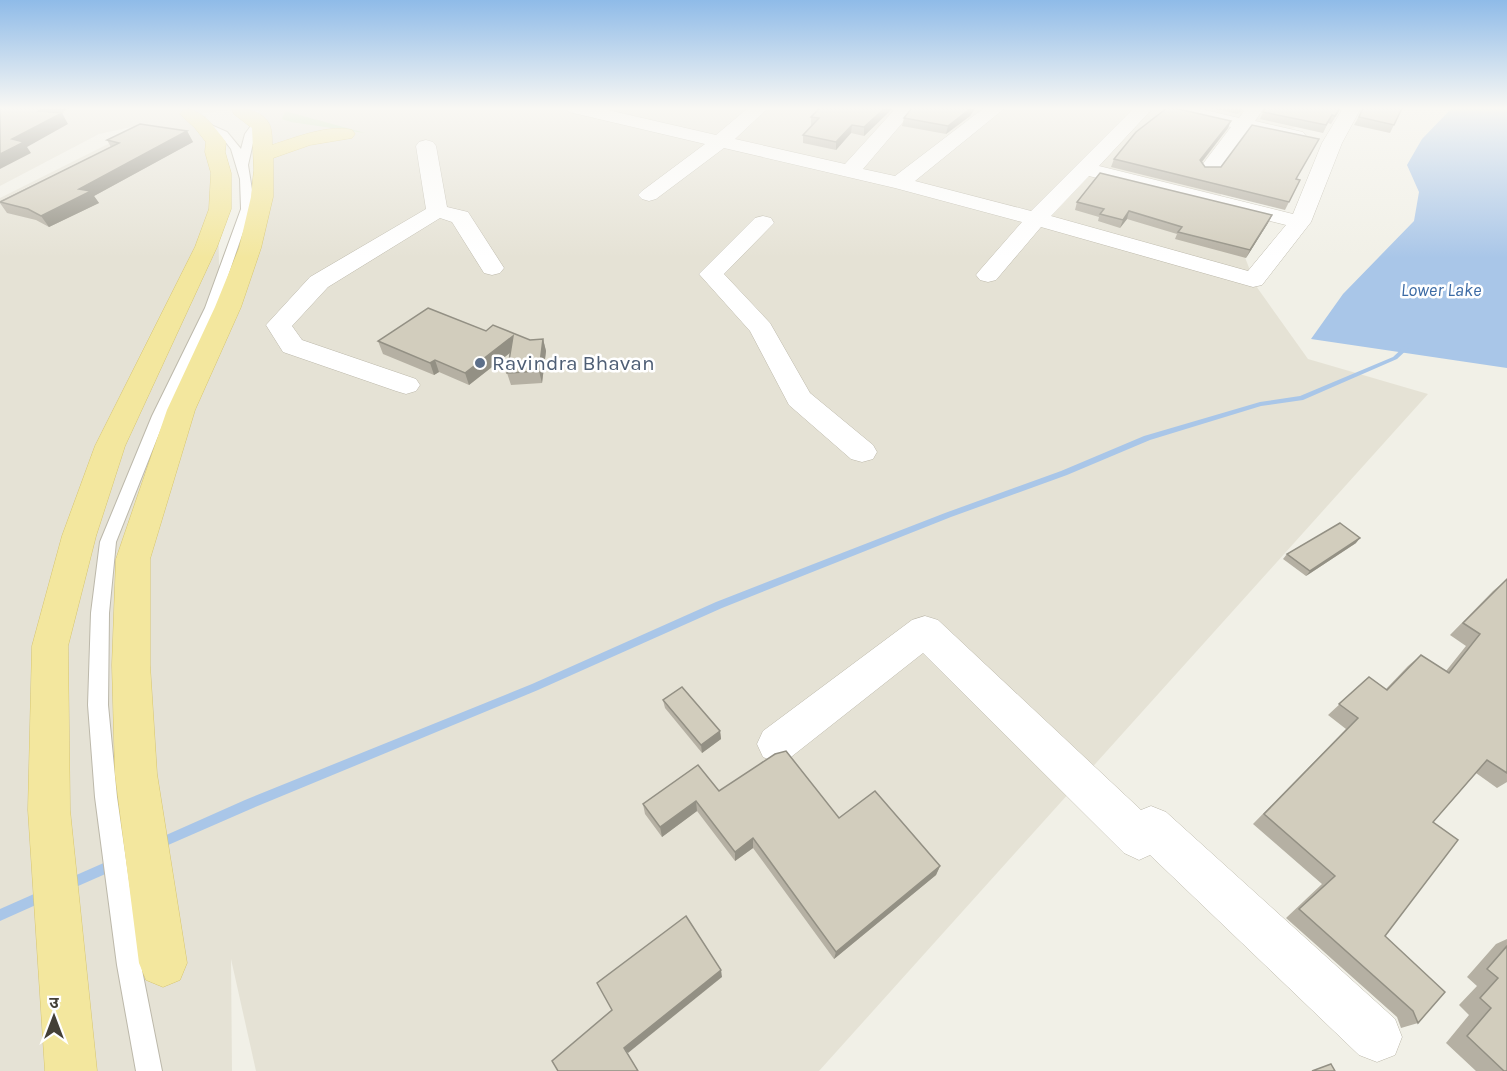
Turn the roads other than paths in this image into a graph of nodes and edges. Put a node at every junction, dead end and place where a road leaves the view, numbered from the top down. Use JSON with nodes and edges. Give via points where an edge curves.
{"nodes":[{"id":1,"x":217,"y":158,"type":"edge"},
{"id":2,"x":257,"y":158,"type":"edge"},
{"id":3,"x":428,"y":158,"type":"edge"},
{"id":4,"x":699,"y":158,"type":"edge"},
{"id":5,"x":791,"y":158,"type":"edge"},
{"id":6,"x":861,"y":158,"type":"edge"},
{"id":7,"x":931,"y":158,"type":"edge"},
{"id":8,"x":1096,"y":158,"type":"edge"},
{"id":9,"x":1217,"y":158,"type":"edge"},
{"id":10,"x":1326,"y":158,"type":"edge"},
{"id":11,"x":253,"y":160,"type":"joint"},
{"id":12,"x":1086,"y":169,"type":"junction"},
{"id":13,"x":1209,"y":169,"type":"edge"},
{"id":14,"x":849,"y":172,"type":"junction"},
{"id":15,"x":899,"y":183,"type":"junction"},
{"id":16,"x":650,"y":195,"type":"dead end"},
{"id":17,"x":437,"y":211,"type":"junction"},
{"id":18,"x":1036,"y":219,"type":"junction"},
{"id":19,"x":1300,"y":222,"type":"junction"},
{"id":20,"x":763,"y":223,"type":"dead end"},
{"id":21,"x":492,"y":268,"type":"dead end"},
{"id":22,"x":988,"y":275,"type":"dead end"},
{"id":23,"x":406,"y":385,"type":"dead end"},
{"id":24,"x":862,"y":452,"type":"dead end"},
{"id":25,"x":777,"y":744,"type":"dead end"},
{"id":26,"x":146,"y":964,"type":"joint"},
{"id":27,"x":1377,"y":1037,"type":"dead end"},
{"id":28,"x":71,"y":1071,"type":"edge"},
{"id":29,"x":149,"y":1071,"type":"edge"}],
"edges":[{"from":1,"to":28,"type":"main road","via":[[221,173],[220,208],[206,247],[110,446],[79,536],[50,646],[49,810]]},
{"from":2,"to":11,"type":"main road"},
{"from":3,"to":17,"type":"street"},
{"from":4,"to":16,"type":"street"},
{"from":5,"to":14,"type":"street"},
{"from":6,"to":14,"type":"street"},
{"from":7,"to":15,"type":"street"},
{"from":8,"to":12,"type":"street"},
{"from":9,"to":13,"type":"street"},
{"from":10,"to":19,"type":"street"},
{"from":11,"to":26,"type":"main road","via":[[262,197],[250,248],[181,410],[134,560],[131,665],[121,785]]},
{"from":12,"to":18,"type":"street"},
{"from":12,"to":19,"type":"street"},
{"from":14,"to":15,"type":"street"},
{"from":15,"to":18,"type":"street"},
{"from":17,"to":21,"type":"street","via":[[460,217]]},
{"from":17,"to":23,"type":"street","via":[[319,282],[279,324],[292,346]]},
{"from":18,"to":19,"type":"street","via":[[1253,280]]},
{"from":18,"to":22,"type":"street"},
{"from":20,"to":24,"type":"street","via":[[711,274],[761,328],[799,399]]},
{"from":25,"to":27,"type":"street","via":[[925,631]]},
{"from":26,"to":29,"type":"lane"}]}
